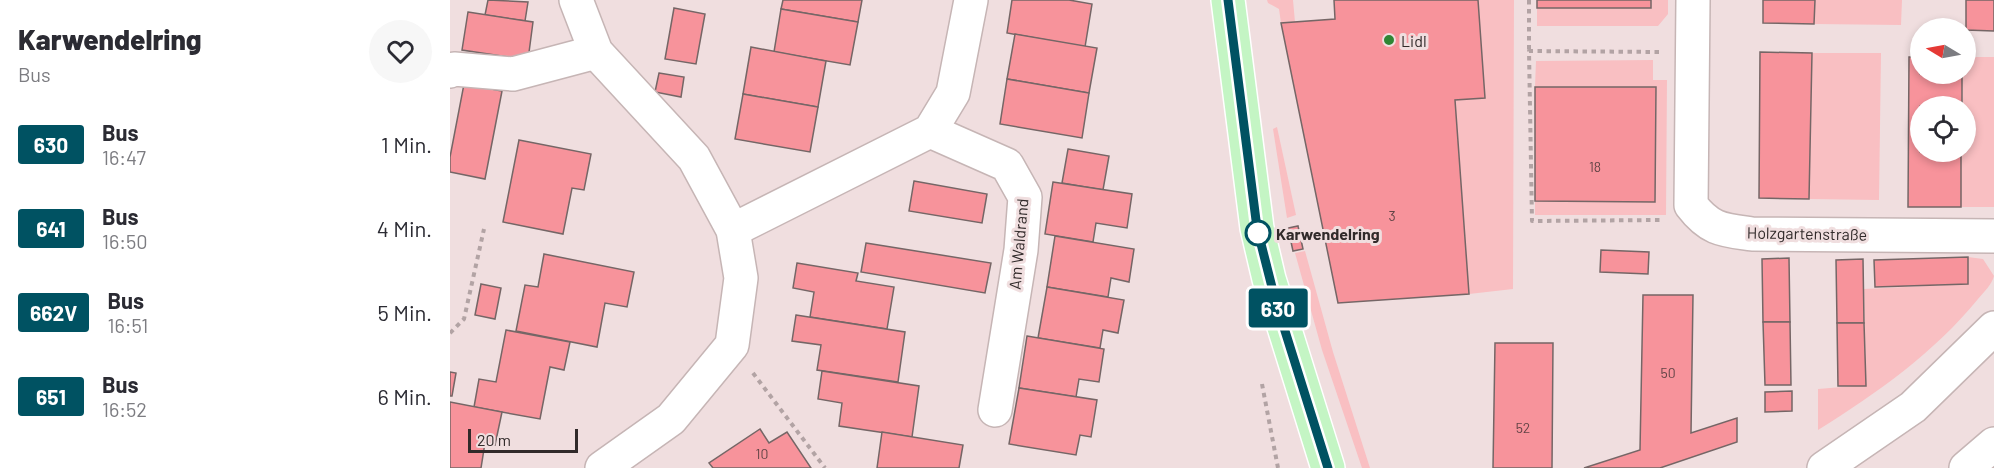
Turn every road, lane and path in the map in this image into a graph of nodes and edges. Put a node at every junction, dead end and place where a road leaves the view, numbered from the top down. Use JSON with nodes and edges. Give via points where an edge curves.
{"nodes":[{"id":1,"x":576,"y":0,"type":"edge"},
{"id":2,"x":971,"y":0,"type":"edge"},
{"id":3,"x":1228,"y":0,"type":"edge"},
{"id":4,"x":1529,"y":0,"type":"edge"},
{"id":5,"x":1693,"y":0,"type":"edge"},
{"id":6,"x":1529,"y":51,"type":"junction"},
{"id":7,"x":596,"y":52,"type":"junction"},
{"id":8,"x":1692,"y":52,"type":"junction"},
{"id":9,"x":450,"y":71,"type":"edge"},
{"id":10,"x":930,"y":131,"type":"junction"},
{"id":11,"x":1697,"y":213,"type":"junction"},
{"id":12,"x":484,"y":229,"type":"dead end"},
{"id":13,"x":733,"y":230,"type":"junction"},
{"id":14,"x":1994,"y":236,"type":"edge"},
{"id":15,"x":1994,"y":328,"type":"edge"},
{"id":16,"x":450,"y":333,"type":"edge"},
{"id":17,"x":732,"y":345,"type":"junction"},
{"id":18,"x":995,"y":410,"type":"dead end"},
{"id":19,"x":1994,"y":444,"type":"edge"},
{"id":20,"x":603,"y":468,"type":"edge"},
{"id":21,"x":825,"y":468,"type":"edge"},
{"id":22,"x":1328,"y":468,"type":"edge"},
{"id":23,"x":1824,"y":468,"type":"edge"},
{"id":24,"x":1966,"y":468,"type":"edge"}],
"edges":[{"from":1,"to":7,"type":"street"},
{"from":2,"to":10,"type":"street","via":[[952,93]]},
{"from":3,"to":22,"type":"main road","via":[[1257,228],[1284,330]]},
{"from":4,"to":6,"type":"path"},
{"from":5,"to":8,"type":"street"},
{"from":6,"to":8,"type":"path"},
{"from":6,"to":11,"type":"path","via":[[1532,221],[1668,220]]},
{"from":7,"to":9,"type":"street","via":[[513,74]]},
{"from":7,"to":13,"type":"street","via":[[694,158]]},
{"from":8,"to":11,"type":"street","via":[[1690,205]]},
{"from":10,"to":13,"type":"street"},
{"from":10,"to":18,"type":"street","name":"Am Waldrand","via":[[1007,165],[1025,196],[1021,250]]},
{"from":11,"to":14,"type":"street","name":"Holzgartenstraße","via":[[1703,221],[1725,230],[1752,234]]},
{"from":12,"to":16,"type":"path","via":[[464,320]]},
{"from":13,"to":17,"type":"street","via":[[741,278]]},
{"from":15,"to":23,"type":"street","via":[[1913,407]]},
{"from":17,"to":20,"type":"street","via":[[671,419]]},
{"from":17,"to":21,"type":"path"},
{"from":19,"to":24,"type":"street"}]}
